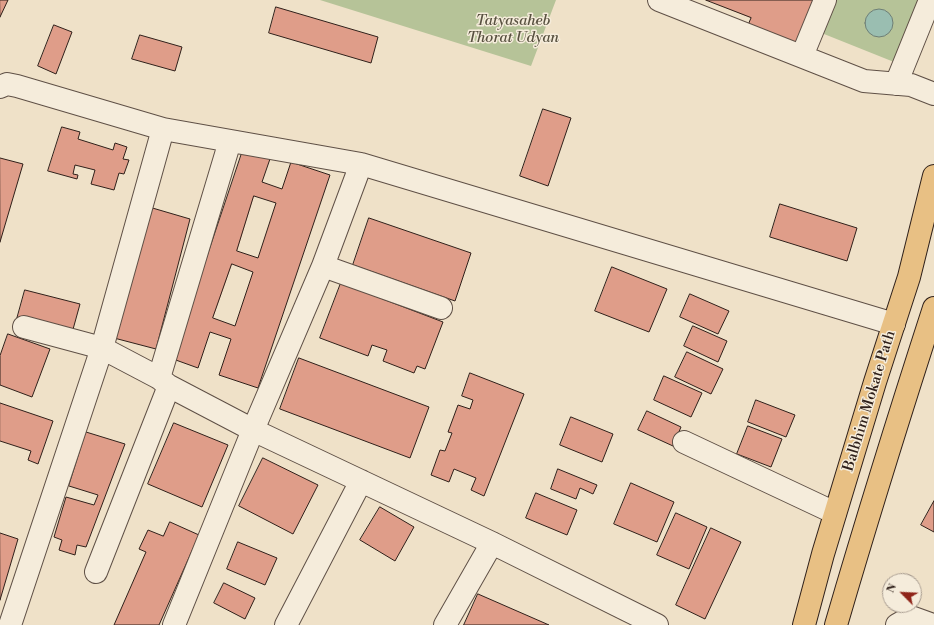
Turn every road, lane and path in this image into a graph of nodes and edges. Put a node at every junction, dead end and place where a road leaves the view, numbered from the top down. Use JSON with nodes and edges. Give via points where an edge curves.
{"nodes":[{"id":1,"x":659,"y":0,"type":"edge"},
{"id":2,"x":825,"y":0,"type":"edge"},
{"id":3,"x":930,"y":0,"type":"edge"},
{"id":4,"x":802,"y":56,"type":"junction"},
{"id":5,"x":896,"y":84,"type":"junction"},
{"id":6,"x":0,"y":87,"type":"edge"},
{"id":7,"x":934,"y":94,"type":"edge"},
{"id":8,"x":163,"y":129,"type":"junction"},
{"id":9,"x":230,"y":141,"type":"junction"},
{"id":10,"x":361,"y":164,"type":"junction"},
{"id":11,"x":934,"y":176,"type":"edge"},
{"id":12,"x":323,"y":266,"type":"junction"},
{"id":13,"x":441,"y":308,"type":"dead end"},
{"id":14,"x":934,"y":308,"type":"edge"},
{"id":15,"x":894,"y":324,"type":"junction"},
{"id":16,"x":24,"y":327,"type":"dead end"},
{"id":17,"x":102,"y":348,"type":"junction"},
{"id":18,"x":164,"y":382,"type":"junction"},
{"id":19,"x":253,"y":430,"type":"junction"},
{"id":20,"x":684,"y":442,"type":"dead end"},
{"id":21,"x":361,"y":481,"type":"junction"},
{"id":22,"x":835,"y":513,"type":"junction"},
{"id":23,"x":492,"y":543,"type":"junction"},
{"id":24,"x":96,"y":572,"type":"dead end"},
{"id":25,"x":10,"y":625,"type":"edge"},
{"id":26,"x":174,"y":625,"type":"edge"},
{"id":27,"x":286,"y":625,"type":"edge"},
{"id":28,"x":445,"y":625,"type":"edge"},
{"id":29,"x":657,"y":625,"type":"edge"},
{"id":30,"x":804,"y":625,"type":"edge"},
{"id":31,"x":836,"y":625,"type":"edge"},
{"id":32,"x":897,"y":625,"type":"edge"},
{"id":33,"x":933,"y":625,"type":"edge"}],
"edges":[{"from":1,"to":4,"type":"street"},
{"from":2,"to":4,"type":"street"},
{"from":3,"to":5,"type":"street"},
{"from":4,"to":5,"type":"street","via":[[864,81]]},
{"from":5,"to":7,"type":"street","via":[[910,85]]},
{"from":6,"to":8,"type":"street","via":[[7,84],[17,86]]},
{"from":8,"to":9,"type":"street"},
{"from":8,"to":17,"type":"street"},
{"from":9,"to":10,"type":"street"},
{"from":9,"to":18,"type":"street"},
{"from":10,"to":12,"type":"street"},
{"from":10,"to":15,"type":"street"},
{"from":11,"to":15,"type":"main road","name":"Balbhim Mokate Path","via":[[909,277]]},
{"from":12,"to":13,"type":"street"},
{"from":12,"to":19,"type":"street"},
{"from":14,"to":31,"type":"main road"},
{"from":15,"to":22,"type":"main road","name":"Balbhim Mokate Path"},
{"from":16,"to":17,"type":"street"},
{"from":17,"to":18,"type":"street"},
{"from":17,"to":25,"type":"street"},
{"from":18,"to":19,"type":"street"},
{"from":18,"to":24,"type":"street"},
{"from":19,"to":21,"type":"street"},
{"from":19,"to":26,"type":"street"},
{"from":20,"to":22,"type":"street"},
{"from":21,"to":23,"type":"street"},
{"from":21,"to":27,"type":"street"},
{"from":22,"to":30,"type":"main road","name":"Balbhim Mokate Path"},
{"from":23,"to":28,"type":"street"},
{"from":23,"to":29,"type":"street"},
{"from":32,"to":33,"type":"street","via":[[911,617]]}]}
